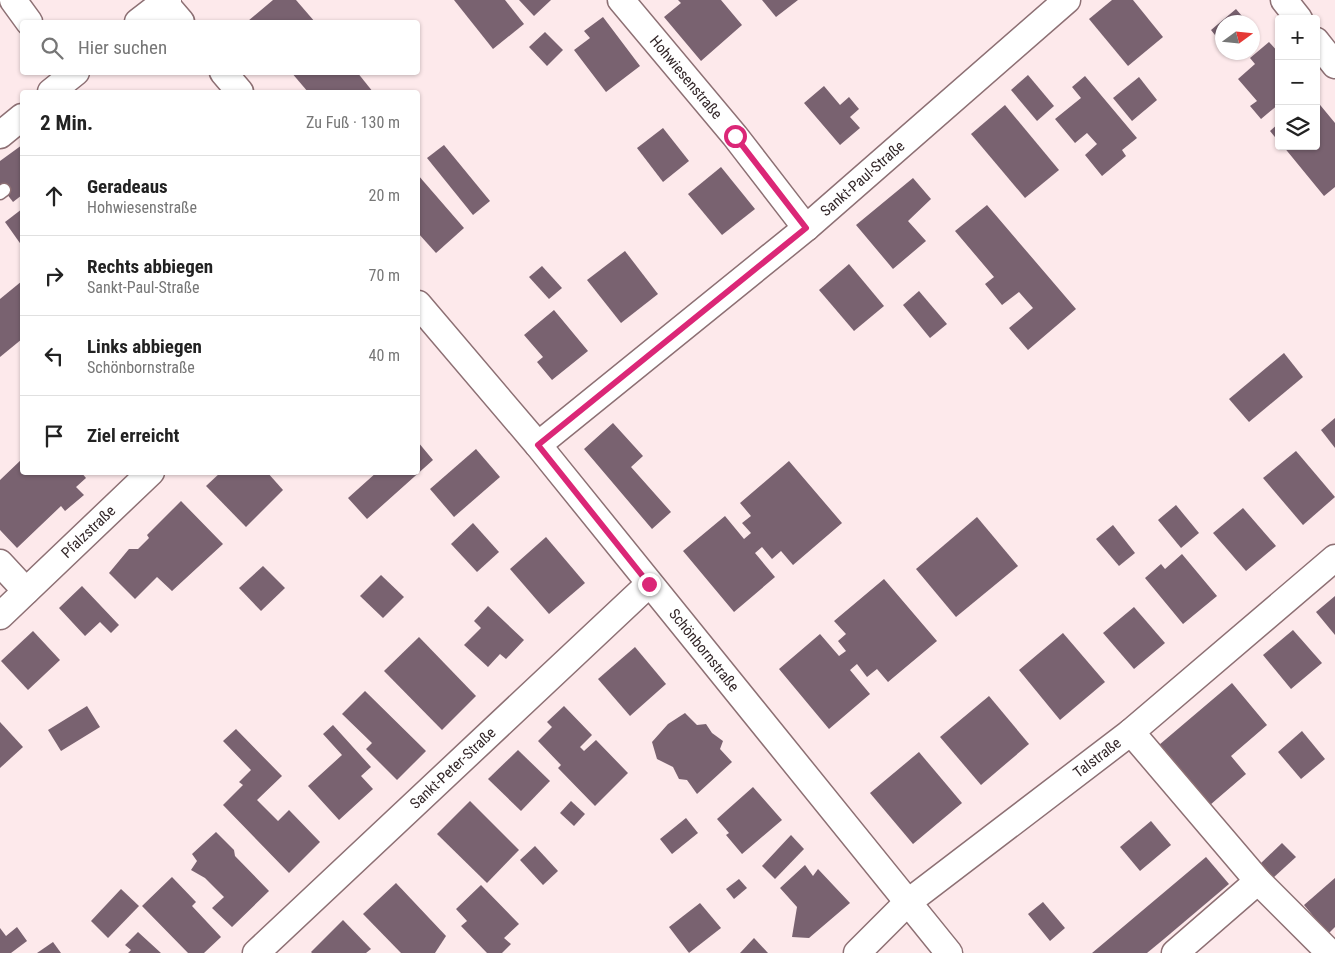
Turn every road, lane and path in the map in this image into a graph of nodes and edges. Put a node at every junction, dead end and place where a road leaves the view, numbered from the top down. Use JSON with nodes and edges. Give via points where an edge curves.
{"nodes":[{"id":1,"x":13,"y":0,"type":"edge"},
{"id":2,"x":620,"y":0,"type":"edge"},
{"id":3,"x":1067,"y":0,"type":"edge"},
{"id":4,"x":1284,"y":0,"type":"edge"},
{"id":5,"x":171,"y":8,"type":"edge"},
{"id":6,"x":1295,"y":15,"type":"edge"},
{"id":7,"x":28,"y":20,"type":"edge"},
{"id":8,"x":143,"y":20,"type":"edge"},
{"id":9,"x":1320,"y":46,"type":"edge"},
{"id":10,"x":1335,"y":65,"type":"edge"},
{"id":11,"x":226,"y":75,"type":"edge"},
{"id":12,"x":238,"y":90,"type":"edge"},
{"id":13,"x":20,"y":119,"type":"edge"},
{"id":14,"x":0,"y":135,"type":"edge"},
{"id":15,"x":806,"y":228,"type":"junction"},
{"id":16,"x":420,"y":306,"type":"edge"},
{"id":17,"x":538,"y":445,"type":"junction"},
{"id":18,"x":147,"y":475,"type":"edge"},
{"id":19,"x":1335,"y":558,"type":"edge"},
{"id":20,"x":0,"y":563,"type":"edge"},
{"id":21,"x":649,"y":584,"type":"junction"},
{"id":22,"x":26,"y":591,"type":"junction"},
{"id":23,"x":0,"y":616,"type":"edge"},
{"id":24,"x":1131,"y":732,"type":"junction"},
{"id":25,"x":1258,"y":881,"type":"junction"},
{"id":26,"x":907,"y":903,"type":"junction"},
{"id":27,"x":256,"y":953,"type":"edge"},
{"id":28,"x":857,"y":953,"type":"edge"},
{"id":29,"x":949,"y":953,"type":"edge"},
{"id":30,"x":1176,"y":953,"type":"edge"},
{"id":31,"x":1330,"y":953,"type":"edge"}],
"edges":[{"from":1,"to":7,"type":"street"},
{"from":2,"to":15,"type":"street","name":"Hohwiesenstraße","via":[[735,136]]},
{"from":3,"to":15,"type":"street","name":"Sankt-Paul-Straße"},
{"from":4,"to":6,"type":"street"},
{"from":5,"to":8,"type":"street"},
{"from":9,"to":10,"type":"street"},
{"from":11,"to":12,"type":"street"},
{"from":13,"to":14,"type":"street"},
{"from":15,"to":17,"type":"street","name":"Sankt-Paul-Straße"},
{"from":16,"to":17,"type":"street","name":"Schönbornstraße"},
{"from":17,"to":21,"type":"street","name":"Schönbornstraße"},
{"from":18,"to":22,"type":"street","name":"Pfalzstraße"},
{"from":19,"to":24,"type":"street","name":"Talstraße"},
{"from":20,"to":22,"type":"street"},
{"from":21,"to":26,"type":"street","name":"Schönbornstraße"},
{"from":21,"to":27,"type":"street","name":"Sankt-Peter-Straße"},
{"from":22,"to":23,"type":"street","name":"Pfalzstraße"},
{"from":24,"to":25,"type":"street"},
{"from":24,"to":26,"type":"street","name":"Talstraße"},
{"from":25,"to":30,"type":"street"},
{"from":25,"to":31,"type":"street"},
{"from":26,"to":28,"type":"street","name":"Talstraße"},
{"from":26,"to":29,"type":"street","name":"Schönbornstraße"}]}
